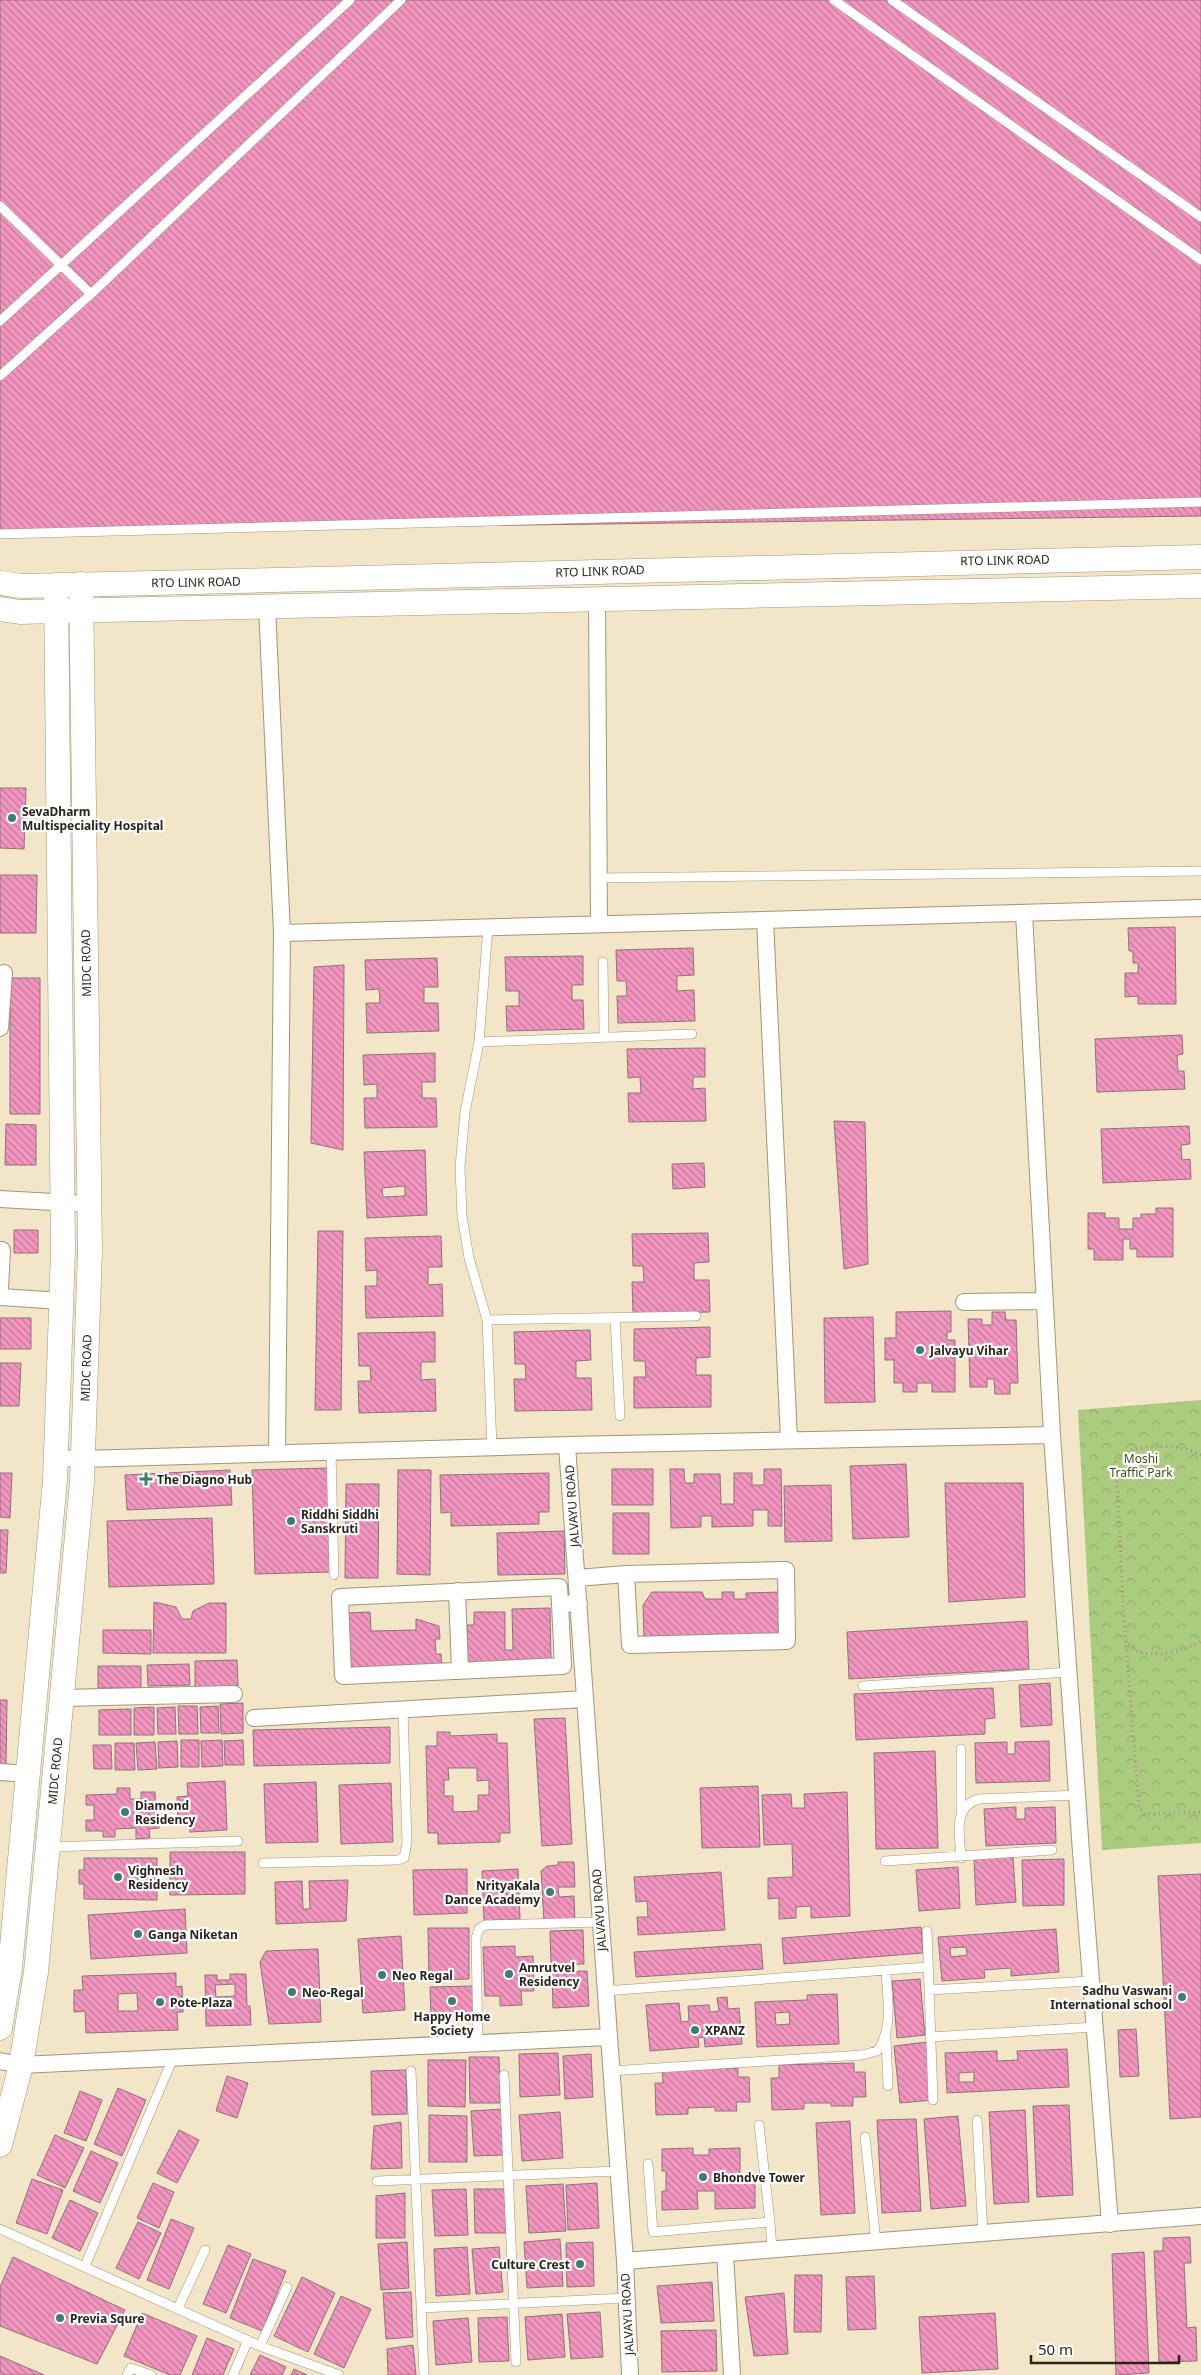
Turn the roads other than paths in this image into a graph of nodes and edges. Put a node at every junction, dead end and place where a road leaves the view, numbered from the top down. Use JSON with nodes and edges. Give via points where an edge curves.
{"nodes":[{"id":1,"x":350,"y":0,"type":"edge"},
{"id":2,"x":401,"y":0,"type":"edge"},
{"id":3,"x":834,"y":0,"type":"edge"},
{"id":4,"x":892,"y":0,"type":"edge"},
{"id":5,"x":0,"y":206,"type":"edge"},
{"id":6,"x":1201,"y":217,"type":"edge"},
{"id":7,"x":1201,"y":260,"type":"edge"},
{"id":8,"x":61,"y":265,"type":"junction"},
{"id":9,"x":92,"y":294,"type":"junction"},
{"id":10,"x":0,"y":321,"type":"edge"},
{"id":11,"x":0,"y":376,"type":"edge"},
{"id":12,"x":1201,"y":502,"type":"edge"},
{"id":13,"x":0,"y":534,"type":"edge"},
{"id":14,"x":1201,"y":557,"type":"edge"},
{"id":15,"x":0,"y":583,"type":"edge"},
{"id":16,"x":81,"y":584,"type":"junction"},
{"id":17,"x":56,"y":585,"type":"junction"},
{"id":18,"x":1201,"y":586,"type":"edge"},
{"id":19,"x":597,"y":599,"type":"junction"},
{"id":20,"x":268,"y":607,"type":"junction"},
{"id":21,"x":0,"y":609,"type":"edge"},
{"id":22,"x":56,"y":611,"type":"junction"},
{"id":23,"x":82,"y":611,"type":"junction"},
{"id":24,"x":1201,"y":871,"type":"edge"},
{"id":25,"x":599,"y":878,"type":"junction"},
{"id":26,"x":1201,"y":908,"type":"edge"},
{"id":27,"x":1024,"y":913,"type":"junction"},
{"id":28,"x":765,"y":920,"type":"junction"},
{"id":29,"x":599,"y":924,"type":"junction"},
{"id":30,"x":488,"y":927,"type":"junction"},
{"id":31,"x":282,"y":932,"type":"junction"},
{"id":32,"x":603,"y":962,"type":"dead end"},
{"id":33,"x":4,"y":973,"type":"dead end"},
{"id":34,"x":0,"y":1028,"type":"edge"},
{"id":35,"x":692,"y":1034,"type":"dead end"},
{"id":36,"x":604,"y":1037,"type":"junction"},
{"id":37,"x":479,"y":1042,"type":"junction"},
{"id":38,"x":0,"y":1199,"type":"edge"},
{"id":39,"x":63,"y":1204,"type":"junction"},
{"id":40,"x":89,"y":1204,"type":"junction"},
{"id":41,"x":2,"y":1250,"type":"dead end"},
{"id":42,"x":0,"y":1290,"type":"edge"},
{"id":43,"x":0,"y":1297,"type":"edge"},
{"id":44,"x":62,"y":1301,"type":"junction"},
{"id":45,"x":1045,"y":1301,"type":"junction"},
{"id":46,"x":964,"y":1302,"type":"dead end"},
{"id":47,"x":696,"y":1316,"type":"dead end"},
{"id":48,"x":615,"y":1318,"type":"junction"},
{"id":49,"x":487,"y":1320,"type":"junction"},
{"id":50,"x":620,"y":1416,"type":"dead end"},
{"id":51,"x":1052,"y":1436,"type":"junction"},
{"id":52,"x":789,"y":1440,"type":"junction"},
{"id":53,"x":567,"y":1445,"type":"junction"},
{"id":54,"x":492,"y":1447,"type":"junction"},
{"id":55,"x":332,"y":1452,"type":"junction"},
{"id":56,"x":277,"y":1453,"type":"junction"},
{"id":57,"x":56,"y":1458,"type":"junction"},
{"id":58,"x":82,"y":1459,"type":"junction"},
{"id":59,"x":334,"y":1574,"type":"dead end"},
{"id":60,"x":626,"y":1574,"type":"junction"},
{"id":61,"x":577,"y":1578,"type":"junction"},
{"id":62,"x":457,"y":1592,"type":"junction"},
{"id":63,"x":579,"y":1603,"type":"junction"},
{"id":64,"x":560,"y":1604,"type":"junction"},
{"id":65,"x":460,"y":1671,"type":"junction"},
{"id":66,"x":1068,"y":1672,"type":"junction"},
{"id":67,"x":863,"y":1686,"type":"dead end"},
{"id":68,"x":234,"y":1694,"type":"dead end"},
{"id":69,"x":62,"y":1698,"type":"junction"},
{"id":70,"x":585,"y":1699,"type":"junction"},
{"id":71,"x":403,"y":1709,"type":"junction"},
{"id":72,"x":254,"y":1718,"type":"dead end"},
{"id":73,"x":961,"y":1750,"type":"dead end"},
{"id":74,"x":0,"y":1772,"type":"edge"},
{"id":75,"x":28,"y":1774,"type":"junction"},
{"id":76,"x":1077,"y":1795,"type":"junction"},
{"id":77,"x":961,"y":1811,"type":"junction"},
{"id":78,"x":238,"y":1841,"type":"dead end"},
{"id":79,"x":48,"y":1847,"type":"junction"},
{"id":80,"x":1052,"y":1850,"type":"dead end"},
{"id":81,"x":961,"y":1858,"type":"junction"},
{"id":82,"x":885,"y":1861,"type":"dead end"},
{"id":83,"x":262,"y":1863,"type":"dead end"},
{"id":84,"x":600,"y":1922,"type":"junction"},
{"id":85,"x":927,"y":1931,"type":"dead end"},
{"id":86,"x":6,"y":1942,"type":"edge"},
{"id":87,"x":928,"y":1967,"type":"junction"},
{"id":88,"x":886,"y":1970,"type":"junction"},
{"id":89,"x":1091,"y":1981,"type":"junction"},
{"id":90,"x":928,"y":1990,"type":"junction"},
{"id":91,"x":604,"y":1991,"type":"junction"},
{"id":92,"x":1095,"y":2027,"type":"junction"},
{"id":93,"x":0,"y":2028,"type":"edge"},
{"id":94,"x":607,"y":2037,"type":"junction"},
{"id":95,"x":930,"y":2037,"type":"junction"},
{"id":96,"x":886,"y":2038,"type":"junction"},
{"id":97,"x":478,"y":2044,"type":"junction"},
{"id":98,"x":173,"y":2058,"type":"junction"},
{"id":99,"x":10,"y":2063,"type":"edge"},
{"id":100,"x":411,"y":2071,"type":"dead end"},
{"id":101,"x":610,"y":2071,"type":"junction"},
{"id":102,"x":504,"y":2075,"type":"dead end"},
{"id":103,"x":888,"y":2086,"type":"dead end"},
{"id":104,"x":932,"y":2100,"type":"dead end"},
{"id":105,"x":977,"y":2120,"type":"dead end"},
{"id":106,"x":759,"y":2125,"type":"dead end"},
{"id":107,"x":866,"y":2137,"type":"dead end"},
{"id":108,"x":0,"y":2145,"type":"edge"},
{"id":109,"x":648,"y":2164,"type":"dead end"},
{"id":110,"x":618,"y":2171,"type":"junction"},
{"id":111,"x":508,"y":2176,"type":"junction"},
{"id":112,"x":416,"y":2180,"type":"junction"},
{"id":113,"x":377,"y":2181,"type":"dead end"},
{"id":114,"x":1201,"y":2216,"type":"edge"},
{"id":115,"x":770,"y":2222,"type":"junction"},
{"id":116,"x":1110,"y":2224,"type":"junction"},
{"id":117,"x":0,"y":2229,"type":"edge"},
{"id":118,"x":984,"y":2234,"type":"junction"},
{"id":119,"x":876,"y":2242,"type":"junction"},
{"id":120,"x":772,"y":2249,"type":"junction"},
{"id":121,"x":205,"y":2250,"type":"dead end"},
{"id":122,"x":726,"y":2253,"type":"junction"},
{"id":123,"x":624,"y":2261,"type":"junction"},
{"id":124,"x":85,"y":2266,"type":"junction"},
{"id":125,"x":287,"y":2287,"type":"dead end"},
{"id":126,"x":626,"y":2298,"type":"junction"},
{"id":127,"x":513,"y":2304,"type":"junction"},
{"id":128,"x":178,"y":2308,"type":"junction"},
{"id":129,"x":422,"y":2308,"type":"junction"},
{"id":130,"x":248,"y":2340,"type":"junction"},
{"id":131,"x":260,"y":2346,"type":"junction"},
{"id":132,"x":516,"y":2362,"type":"dead end"},
{"id":133,"x":127,"y":2375,"type":"edge"},
{"id":134,"x":151,"y":2375,"type":"edge"},
{"id":135,"x":234,"y":2375,"type":"edge"},
{"id":136,"x":339,"y":2375,"type":"edge"},
{"id":137,"x":424,"y":2375,"type":"edge"},
{"id":138,"x":630,"y":2375,"type":"edge"},
{"id":139,"x":732,"y":2375,"type":"edge"}],
"edges":[{"from":1,"to":8,"type":"lane"},
{"from":2,"to":9,"type":"lane"},
{"from":3,"to":7,"type":"lane"},
{"from":4,"to":6,"type":"lane"},
{"from":5,"to":8,"type":"lane"},
{"from":8,"to":9,"type":"lane"},
{"from":8,"to":10,"type":"lane"},
{"from":9,"to":11,"type":"lane"},
{"from":12,"to":13,"type":"lane"},
{"from":14,"to":16,"type":"main road","name":"RTO LINK ROAD"},
{"from":15,"to":17,"type":"main road","name":"RTO LINK ROAD"},
{"from":16,"to":17,"type":"main road","name":"RTO LINK ROAD"},
{"from":16,"to":23,"type":"main road","name":"MIDC ROAD"},
{"from":17,"to":22,"type":"main road","name":"MIDC ROAD"},
{"from":18,"to":19,"type":"main road"},
{"from":19,"to":20,"type":"main road"},
{"from":19,"to":25,"type":"street"},
{"from":20,"to":23,"type":"main road"},
{"from":20,"to":31,"type":"street"},
{"from":21,"to":22,"type":"main road"},
{"from":22,"to":23,"type":"main road"},
{"from":22,"to":39,"type":"main road","name":"MIDC ROAD"},
{"from":23,"to":40,"type":"main road","name":"MIDC ROAD"},
{"from":24,"to":25,"type":"lane"},
{"from":25,"to":29,"type":"street"},
{"from":26,"to":27,"type":"street"},
{"from":27,"to":28,"type":"street"},
{"from":27,"to":45,"type":"street"},
{"from":28,"to":29,"type":"street"},
{"from":28,"to":52,"type":"street"},
{"from":29,"to":30,"type":"street"},
{"from":30,"to":31,"type":"street"},
{"from":30,"to":37,"type":"lane"},
{"from":31,"to":56,"type":"street"},
{"from":32,"to":36,"type":"lane"},
{"from":33,"to":34,"type":"street"},
{"from":35,"to":36,"type":"lane"},
{"from":36,"to":37,"type":"lane"},
{"from":37,"to":49,"type":"lane","via":[[465,1112],[460,1167],[462,1216],[469,1258]]},
{"from":38,"to":39,"type":"street"},
{"from":39,"to":40,"type":"street"},
{"from":39,"to":44,"type":"main road","name":"MIDC ROAD"},
{"from":40,"to":58,"type":"main road","name":"MIDC ROAD"},
{"from":41,"to":42,"type":"street"},
{"from":43,"to":44,"type":"street"},
{"from":44,"to":57,"type":"main road","name":"MIDC ROAD"},
{"from":45,"to":46,"type":"street"},
{"from":45,"to":51,"type":"street"},
{"from":47,"to":48,"type":"lane"},
{"from":48,"to":49,"type":"lane"},
{"from":48,"to":50,"type":"lane"},
{"from":49,"to":54,"type":"lane"},
{"from":51,"to":52,"type":"street"},
{"from":51,"to":66,"type":"street"},
{"from":52,"to":53,"type":"street"},
{"from":53,"to":54,"type":"street"},
{"from":53,"to":61,"type":"street","name":"JALVAYU ROAD"},
{"from":54,"to":55,"type":"street"},
{"from":55,"to":56,"type":"street"},
{"from":55,"to":59,"type":"lane"},
{"from":56,"to":58,"type":"street"},
{"from":57,"to":58,"type":"street"},
{"from":57,"to":75,"type":"main road","name":"MIDC ROAD"},
{"from":58,"to":69,"type":"main road","name":"MIDC ROAD"},
{"from":60,"to":60,"type":"street","via":[[630,1645],[787,1641],[786,1570]]},
{"from":60,"to":61,"type":"street"},
{"from":61,"to":63,"type":"street","name":"JALVAYU ROAD"},
{"from":62,"to":64,"type":"street","via":[[559,1587]]},
{"from":62,"to":65,"type":"street"},
{"from":62,"to":65,"type":"street","via":[[340,1597],[343,1676]]},
{"from":63,"to":64,"type":"street"},
{"from":63,"to":70,"type":"street","name":"JALVAYU ROAD"},
{"from":64,"to":65,"type":"street","via":[[563,1666]]},
{"from":66,"to":67,"type":"lane"},
{"from":66,"to":76,"type":"street"},
{"from":68,"to":69,"type":"street"},
{"from":69,"to":79,"type":"main road","name":"MIDC ROAD"},
{"from":70,"to":71,"type":"street"},
{"from":70,"to":84,"type":"street","name":"JALVAYU ROAD"},
{"from":71,"to":72,"type":"street"},
{"from":71,"to":83,"type":"lane","via":[[407,1842],[404,1858]]},
{"from":73,"to":77,"type":"lane"},
{"from":74,"to":75,"type":"street"},
{"from":75,"to":86,"type":"main road","name":"MIDC ROAD"},
{"from":76,"to":77,"type":"lane","via":[[978,1799]]},
{"from":76,"to":89,"type":"street"},
{"from":77,"to":81,"type":"lane"},
{"from":78,"to":79,"type":"lane"},
{"from":79,"to":99,"type":"main road","name":"MIDC ROAD","via":[[36,1972]]},
{"from":80,"to":81,"type":"lane"},
{"from":81,"to":82,"type":"lane"},
{"from":84,"to":91,"type":"street","name":"JALVAYU ROAD"},
{"from":84,"to":97,"type":"lane","via":[[485,1925],[479,1929],[476,1938]]},
{"from":85,"to":87,"type":"lane"},
{"from":86,"to":93,"type":"main road","name":"MIDC ROAD"},
{"from":87,"to":88,"type":"lane"},
{"from":87,"to":90,"type":"lane"},
{"from":88,"to":91,"type":"lane"},
{"from":88,"to":96,"type":"lane"},
{"from":89,"to":90,"type":"lane"},
{"from":89,"to":92,"type":"street"},
{"from":90,"to":95,"type":"lane"},
{"from":91,"to":94,"type":"street","name":"JALVAYU ROAD"},
{"from":92,"to":95,"type":"lane"},
{"from":92,"to":116,"type":"street"},
{"from":94,"to":97,"type":"street"},
{"from":94,"to":101,"type":"street","name":"JALVAYU ROAD"},
{"from":95,"to":104,"type":"lane"},
{"from":96,"to":101,"type":"lane","via":[[877,2051],[862,2055]]},
{"from":96,"to":103,"type":"lane"},
{"from":97,"to":98,"type":"street"},
{"from":98,"to":99,"type":"street"},
{"from":98,"to":124,"type":"lane"},
{"from":99,"to":108,"type":"main road","name":"MIDC ROAD"},
{"from":100,"to":112,"type":"lane"},
{"from":101,"to":110,"type":"street","name":"JALVAYU ROAD"},
{"from":102,"to":111,"type":"lane"},
{"from":105,"to":118,"type":"lane"},
{"from":106,"to":115,"type":"lane"},
{"from":107,"to":119,"type":"lane"},
{"from":109,"to":115,"type":"lane","via":[[653,2232]]},
{"from":110,"to":111,"type":"lane"},
{"from":110,"to":123,"type":"street","name":"JALVAYU ROAD"},
{"from":111,"to":112,"type":"lane"},
{"from":111,"to":127,"type":"lane"},
{"from":112,"to":113,"type":"lane"},
{"from":112,"to":129,"type":"lane"},
{"from":114,"to":116,"type":"street"},
{"from":115,"to":120,"type":"lane"},
{"from":116,"to":118,"type":"street"},
{"from":117,"to":124,"type":"lane"},
{"from":118,"to":119,"type":"street"},
{"from":119,"to":120,"type":"street"},
{"from":120,"to":122,"type":"street"},
{"from":121,"to":128,"type":"lane"},
{"from":122,"to":123,"type":"street"},
{"from":122,"to":139,"type":"street"},
{"from":123,"to":126,"type":"street","name":"JALVAYU ROAD"},
{"from":124,"to":128,"type":"lane"},
{"from":125,"to":131,"type":"lane"},
{"from":126,"to":127,"type":"lane"},
{"from":126,"to":138,"type":"street","name":"JALVAYU ROAD"},
{"from":127,"to":129,"type":"lane"},
{"from":127,"to":132,"type":"lane"},
{"from":128,"to":130,"type":"lane"},
{"from":129,"to":137,"type":"lane"},
{"from":130,"to":131,"type":"lane"},
{"from":130,"to":135,"type":"lane"},
{"from":131,"to":136,"type":"lane"},
{"from":133,"to":134,"type":"lane","via":[[131,2368]]}]}
